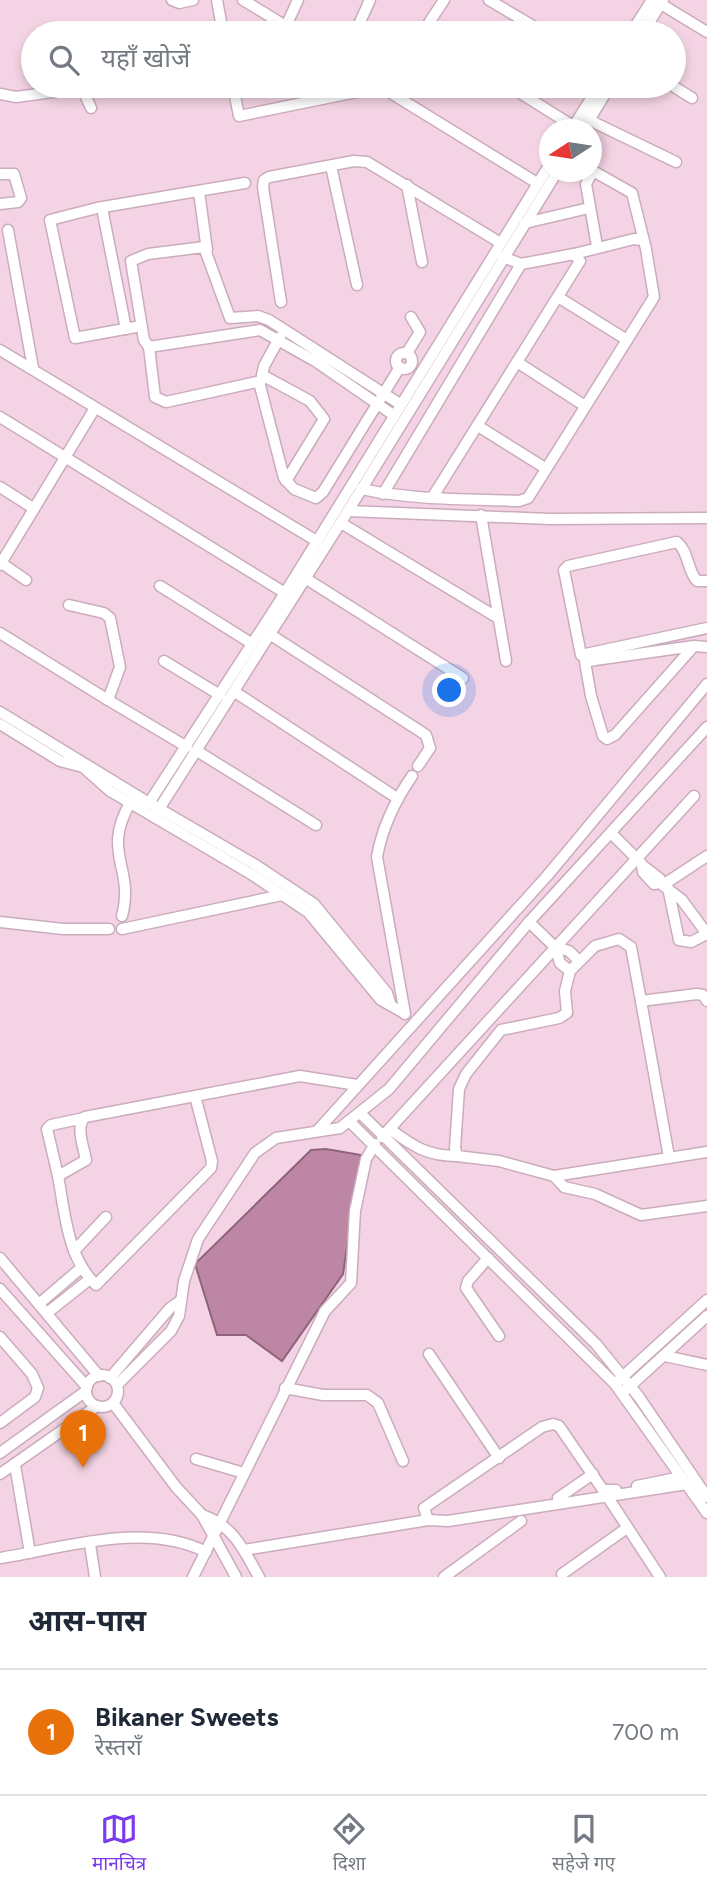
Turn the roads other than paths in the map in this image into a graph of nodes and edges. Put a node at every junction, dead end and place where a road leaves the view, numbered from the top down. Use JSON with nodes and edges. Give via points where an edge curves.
{"nodes":[{"id":1,"x":172,"y":0,"type":"edge"},
{"id":2,"x":193,"y":0,"type":"edge"},
{"id":3,"x":216,"y":0,"type":"edge"},
{"id":4,"x":243,"y":0,"type":"edge"},
{"id":5,"x":298,"y":0,"type":"edge"},
{"id":6,"x":370,"y":0,"type":"edge"},
{"id":7,"x":444,"y":0,"type":"edge"},
{"id":8,"x":489,"y":0,"type":"edge"},
{"id":9,"x":659,"y":1,"type":"edge"},
{"id":10,"x":220,"y":21,"type":"edge"},
{"id":11,"x":278,"y":21,"type":"edge"},
{"id":12,"x":288,"y":21,"type":"edge"},
{"id":13,"x":360,"y":21,"type":"edge"},
{"id":14,"x":431,"y":21,"type":"edge"},
{"id":15,"x":525,"y":21,"type":"edge"},
{"id":16,"x":642,"y":21,"type":"edge"},
{"id":17,"x":649,"y":21,"type":"edge"},
{"id":18,"x":707,"y":32,"type":"edge"},
{"id":19,"x":0,"y":94,"type":"edge"},
{"id":20,"x":686,"y":94,"type":"edge"},
{"id":21,"x":21,"y":96,"type":"edge"},
{"id":22,"x":86,"y":98,"type":"edge"},
{"id":23,"x":235,"y":98,"type":"edge"},
{"id":24,"x":330,"y":98,"type":"edge"},
{"id":25,"x":403,"y":98,"type":"edge"},
{"id":26,"x":530,"y":98,"type":"edge"},
{"id":27,"x":593,"y":98,"type":"edge"},
{"id":28,"x":601,"y":98,"type":"edge"},
{"id":29,"x":692,"y":98,"type":"dead end"},
{"id":30,"x":91,"y":108,"type":"dead end"},
{"id":31,"x":567,"y":119,"type":"edge"},
{"id":32,"x":582,"y":119,"type":"edge"},
{"id":33,"x":584,"y":119,"type":"edge"},
{"id":34,"x":602,"y":135,"type":"edge"},
{"id":35,"x":676,"y":162,"type":"dead end"},
{"id":36,"x":331,"y":166,"type":"junction"},
{"id":37,"x":0,"y":174,"type":"edge"},
{"id":38,"x":539,"y":180,"type":"edge"},
{"id":39,"x":551,"y":182,"type":"edge"},
{"id":40,"x":245,"y":183,"type":"dead end"},
{"id":41,"x":537,"y":183,"type":"junction"},
{"id":42,"x":407,"y":184,"type":"junction"},
{"id":43,"x":199,"y":192,"type":"junction"},
{"id":44,"x":0,"y":204,"type":"edge"},
{"id":45,"x":102,"y":208,"type":"junction"},
{"id":46,"x":589,"y":208,"type":"junction"},
{"id":47,"x":525,"y":223,"type":"junction"},
{"id":48,"x":8,"y":230,"type":"dead end"},
{"id":49,"x":642,"y":240,"type":"junction"},
{"id":50,"x":499,"y":242,"type":"junction"},
{"id":51,"x":597,"y":246,"type":"junction"},
{"id":52,"x":207,"y":251,"type":"junction"},
{"id":53,"x":574,"y":254,"type":"junction"},
{"id":54,"x":503,"y":257,"type":"junction"},
{"id":55,"x":422,"y":262,"type":"dead end"},
{"id":56,"x":521,"y":264,"type":"junction"},
{"id":57,"x":482,"y":280,"type":"junction"},
{"id":58,"x":358,"y":285,"type":"dead end"},
{"id":59,"x":558,"y":297,"type":"junction"},
{"id":60,"x":281,"y":302,"type":"dead end"},
{"id":61,"x":411,"y":317,"type":"dead end"},
{"id":62,"x":231,"y":318,"type":"junction"},
{"id":63,"x":141,"y":326,"type":"junction"},
{"id":64,"x":126,"y":328,"type":"junction"},
{"id":65,"x":285,"y":330,"type":"junction"},
{"id":66,"x":229,"y":335,"type":"junction"},
{"id":67,"x":278,"y":340,"type":"junction"},
{"id":68,"x":627,"y":340,"type":"junction"},
{"id":69,"x":149,"y":347,"type":"junction"},
{"id":70,"x":0,"y":350,"type":"edge"},
{"id":71,"x":517,"y":362,"type":"junction"},
{"id":72,"x":33,"y":368,"type":"junction"},
{"id":73,"x":261,"y":378,"type":"junction"},
{"id":74,"x":385,"y":394,"type":"junction"},
{"id":75,"x":400,"y":404,"type":"junction"},
{"id":76,"x":377,"y":405,"type":"junction"},
{"id":77,"x":585,"y":406,"type":"junction"},
{"id":78,"x":95,"y":408,"type":"junction"},
{"id":79,"x":392,"y":414,"type":"junction"},
{"id":80,"x":0,"y":418,"type":"edge"},
{"id":81,"x":478,"y":426,"type":"junction"},
{"id":82,"x":374,"y":445,"type":"junction"},
{"id":83,"x":385,"y":450,"type":"junction"},
{"id":84,"x":63,"y":459,"type":"junction"},
{"id":85,"x":545,"y":468,"type":"junction"},
{"id":86,"x":286,"y":481,"type":"junction"},
{"id":87,"x":0,"y":487,"type":"edge"},
{"id":88,"x":361,"y":489,"type":"junction"},
{"id":89,"x":323,"y":492,"type":"junction"},
{"id":90,"x":383,"y":494,"type":"junction"},
{"id":91,"x":432,"y":498,"type":"junction"},
{"id":92,"x":339,"y":503,"type":"junction"},
{"id":93,"x":33,"y":508,"type":"junction"},
{"id":94,"x":348,"y":511,"type":"junction"},
{"id":95,"x":481,"y":515,"type":"junction"},
{"id":96,"x":707,"y":518,"type":"edge"},
{"id":97,"x":341,"y":523,"type":"junction"},
{"id":98,"x":315,"y":540,"type":"junction"},
{"id":99,"x":0,"y":563,"type":"edge"},
{"id":100,"x":305,"y":578,"type":"junction"},
{"id":101,"x":26,"y":580,"type":"dead end"},
{"id":102,"x":707,"y":581,"type":"edge"},
{"id":103,"x":160,"y":586,"type":"dead end"},
{"id":104,"x":285,"y":593,"type":"junction"},
{"id":105,"x":69,"y":605,"type":"dead end"},
{"id":106,"x":498,"y":618,"type":"junction"},
{"id":107,"x":707,"y":628,"type":"edge"},
{"id":108,"x":0,"y":634,"type":"edge"},
{"id":109,"x":271,"y":635,"type":"junction"},
{"id":110,"x":251,"y":643,"type":"junction"},
{"id":111,"x":694,"y":646,"type":"junction"},
{"id":112,"x":707,"y":648,"type":"edge"},
{"id":113,"x":506,"y":660,"type":"dead end"},
{"id":114,"x":164,"y":661,"type":"dead end"},
{"id":115,"x":247,"y":661,"type":"junction"},
{"id":116,"x":463,"y":678,"type":"dead end"},
{"id":117,"x":707,"y":684,"type":"edge"},
{"id":118,"x":235,"y":692,"type":"junction"},
{"id":119,"x":220,"y":695,"type":"junction"},
{"id":120,"x":108,"y":700,"type":"junction"},
{"id":121,"x":0,"y":712,"type":"edge"},
{"id":122,"x":0,"y":724,"type":"edge"},
{"id":123,"x":707,"y":727,"type":"edge"},
{"id":124,"x":192,"y":749,"type":"junction"},
{"id":125,"x":80,"y":763,"type":"junction"},
{"id":126,"x":418,"y":765,"type":"dead end"},
{"id":127,"x":412,"y":776,"type":"dead end"},
{"id":128,"x":694,"y":796,"type":"dead end"},
{"id":129,"x":397,"y":798,"type":"junction"},
{"id":130,"x":130,"y":803,"type":"junction"},
{"id":131,"x":152,"y":810,"type":"junction"},
{"id":132,"x":316,"y":825,"type":"dead end"},
{"id":133,"x":612,"y":834,"type":"junction"},
{"id":134,"x":707,"y":856,"type":"edge"},
{"id":135,"x":639,"y":862,"type":"junction"},
{"id":136,"x":664,"y":885,"type":"junction"},
{"id":137,"x":282,"y":895,"type":"junction"},
{"id":138,"x":122,"y":916,"type":"dead end"},
{"id":139,"x":0,"y":922,"type":"edge"},
{"id":140,"x":529,"y":922,"type":"junction"},
{"id":141,"x":109,"y":929,"type":"dead end"},
{"id":142,"x":122,"y":929,"type":"dead end"},
{"id":143,"x":707,"y":934,"type":"edge"},
{"id":144,"x":555,"y":947,"type":"junction"},
{"id":145,"x":579,"y":961,"type":"junction"},
{"id":146,"x":570,"y":971,"type":"junction"},
{"id":147,"x":641,"y":1000,"type":"junction"},
{"id":148,"x":707,"y":1001,"type":"edge"},
{"id":149,"x":390,"y":1003,"type":"junction"},
{"id":150,"x":404,"y":1013,"type":"junction"},
{"id":151,"x":413,"y":1022,"type":"junction"},
{"id":152,"x":357,"y":1085,"type":"junction"},
{"id":153,"x":195,"y":1096,"type":"junction"},
{"id":154,"x":360,"y":1114,"type":"junction"},
{"id":155,"x":85,"y":1117,"type":"junction"},
{"id":156,"x":350,"y":1122,"type":"junction"},
{"id":157,"x":317,"y":1132,"type":"junction"},
{"id":158,"x":382,"y":1137,"type":"junction"},
{"id":159,"x":707,"y":1152,"type":"edge"},
{"id":160,"x":457,"y":1156,"type":"junction"},
{"id":161,"x":669,"y":1157,"type":"junction"},
{"id":162,"x":58,"y":1176,"type":"junction"},
{"id":163,"x":554,"y":1176,"type":"junction"},
{"id":164,"x":707,"y":1206,"type":"edge"},
{"id":165,"x":106,"y":1217,"type":"dead end"},
{"id":166,"x":74,"y":1251,"type":"junction"},
{"id":167,"x":0,"y":1258,"type":"edge"},
{"id":168,"x":488,"y":1258,"type":"junction"},
{"id":169,"x":81,"y":1268,"type":"junction"},
{"id":170,"x":90,"y":1279,"type":"junction"},
{"id":171,"x":0,"y":1289,"type":"edge"},
{"id":172,"x":707,"y":1300,"type":"edge"},
{"id":173,"x":40,"y":1303,"type":"junction"},
{"id":174,"x":47,"y":1313,"type":"junction"},
{"id":175,"x":707,"y":1316,"type":"edge"},
{"id":176,"x":499,"y":1336,"type":"dead end"},
{"id":177,"x":0,"y":1337,"type":"edge"},
{"id":178,"x":429,"y":1354,"type":"dead end"},
{"id":179,"x":665,"y":1356,"type":"junction"},
{"id":180,"x":707,"y":1365,"type":"edge"},
{"id":181,"x":99,"y":1376,"type":"junction"},
{"id":182,"x":623,"y":1376,"type":"junction"},
{"id":183,"x":114,"y":1382,"type":"junction"},
{"id":184,"x":615,"y":1384,"type":"junction"},
{"id":185,"x":630,"y":1386,"type":"junction"},
{"id":186,"x":285,"y":1388,"type":"junction"},
{"id":187,"x":87,"y":1389,"type":"junction"},
{"id":188,"x":621,"y":1393,"type":"junction"},
{"id":189,"x":113,"y":1403,"type":"junction"},
{"id":190,"x":97,"y":1406,"type":"junction"},
{"id":191,"x":0,"y":1423,"type":"edge"},
{"id":192,"x":0,"y":1453,"type":"edge"},
{"id":193,"x":499,"y":1458,"type":"junction"},
{"id":194,"x":196,"y":1459,"type":"dead end"},
{"id":195,"x":403,"y":1461,"type":"dead end"},
{"id":196,"x":15,"y":1465,"type":"junction"},
{"id":197,"x":244,"y":1473,"type":"junction"},
{"id":198,"x":0,"y":1474,"type":"edge"},
{"id":199,"x":593,"y":1474,"type":"junction"},
{"id":200,"x":684,"y":1481,"type":"junction"},
{"id":201,"x":607,"y":1496,"type":"junction"},
{"id":202,"x":707,"y":1496,"type":"edge"},
{"id":203,"x":558,"y":1498,"type":"dead end"},
{"id":204,"x":707,"y":1514,"type":"edge"},
{"id":205,"x":202,"y":1515,"type":"junction"},
{"id":206,"x":428,"y":1520,"type":"junction"},
{"id":207,"x":220,"y":1521,"type":"junction"},
{"id":208,"x":521,"y":1521,"type":"dead end"},
{"id":209,"x":627,"y":1528,"type":"junction"},
{"id":210,"x":213,"y":1537,"type":"junction"},
{"id":211,"x":90,"y":1544,"type":"junction"},
{"id":212,"x":244,"y":1550,"type":"junction"},
{"id":213,"x":206,"y":1552,"type":"junction"},
{"id":214,"x":30,"y":1553,"type":"junction"},
{"id":215,"x":0,"y":1558,"type":"edge"},
{"id":216,"x":562,"y":1574,"type":"dead end"},
{"id":217,"x":95,"y":1577,"type":"edge"},
{"id":218,"x":193,"y":1577,"type":"edge"},
{"id":219,"x":236,"y":1577,"type":"edge"},
{"id":220,"x":260,"y":1577,"type":"edge"},
{"id":221,"x":444,"y":1577,"type":"edge"},
{"id":222,"x":660,"y":1577,"type":"edge"}],
"edges":[{"from":1,"to":2,"type":"street","via":[[179,4]]},
{"from":3,"to":10,"type":"street"},
{"from":4,"to":11,"type":"street"},
{"from":5,"to":12,"type":"street"},
{"from":6,"to":13,"type":"street"},
{"from":7,"to":14,"type":"street"},
{"from":8,"to":15,"type":"street"},
{"from":9,"to":16,"type":"street"},
{"from":9,"to":17,"type":"street"},
{"from":9,"to":18,"type":"street"},
{"from":19,"to":21,"type":"street"},
{"from":20,"to":29,"type":"street"},
{"from":22,"to":30,"type":"street"},
{"from":23,"to":24,"type":"street","via":[[239,116]]},
{"from":25,"to":41,"type":"street"},
{"from":26,"to":31,"type":"street"},
{"from":27,"to":32,"type":"street"},
{"from":28,"to":33,"type":"street"},
{"from":34,"to":35,"type":"street"},
{"from":36,"to":42,"type":"street","via":[[363,161]]},
{"from":36,"to":58,"type":"street"},
{"from":36,"to":60,"type":"street","via":[[264,180]]},
{"from":37,"to":44,"type":"street","via":[[14,174],[21,198]]},
{"from":38,"to":41,"type":"street"},
{"from":39,"to":47,"type":"street"},
{"from":40,"to":43,"type":"street"},
{"from":41,"to":50,"type":"street"},
{"from":42,"to":50,"type":"street"},
{"from":42,"to":55,"type":"street"},
{"from":43,"to":45,"type":"street"},
{"from":43,"to":52,"type":"street"},
{"from":45,"to":64,"type":"street"},
{"from":45,"to":64,"type":"street","via":[[50,219],[49,225],[74,337]]},
{"from":46,"to":47,"type":"street"},
{"from":46,"to":49,"type":"street","via":[[587,178],[595,171],[632,193]]},
{"from":46,"to":51,"type":"street"},
{"from":47,"to":54,"type":"street"},
{"from":48,"to":72,"type":"street"},
{"from":49,"to":51,"type":"street"},
{"from":49,"to":68,"type":"street","via":[[653,297]]},
{"from":50,"to":57,"type":"street"},
{"from":51,"to":53,"type":"street"},
{"from":52,"to":62,"type":"street"},
{"from":52,"to":63,"type":"street","via":[[201,246],[133,259]]},
{"from":53,"to":56,"type":"street"},
{"from":53,"to":59,"type":"street","via":[[580,261]]},
{"from":54,"to":56,"type":"street"},
{"from":54,"to":57,"type":"street"},
{"from":56,"to":90,"type":"street"},
{"from":57,"to":75,"type":"street"},
{"from":57,"to":83,"type":"street"},
{"from":59,"to":68,"type":"street"},
{"from":59,"to":71,"type":"street"},
{"from":61,"to":74,"type":"street","via":[[420,332],[407,353],[411,364],[400,367]]},
{"from":62,"to":65,"type":"street","via":[[263,317]]},
{"from":62,"to":66,"type":"street"},
{"from":63,"to":64,"type":"street"},
{"from":63,"to":69,"type":"street"},
{"from":65,"to":67,"type":"street"},
{"from":65,"to":74,"type":"street"},
{"from":66,"to":67,"type":"street","via":[[256,330]]},
{"from":66,"to":69,"type":"street"},
{"from":67,"to":73,"type":"street"},
{"from":67,"to":76,"type":"street"},
{"from":68,"to":77,"type":"street"},
{"from":69,"to":73,"type":"street","via":[[159,402]]},
{"from":70,"to":72,"type":"street"},
{"from":71,"to":77,"type":"street"},
{"from":71,"to":81,"type":"street"},
{"from":72,"to":78,"type":"street"},
{"from":73,"to":86,"type":"street"},
{"from":73,"to":86,"type":"street","via":[[310,401],[324,419]]},
{"from":74,"to":75,"type":"street"},
{"from":74,"to":76,"type":"street"},
{"from":75,"to":79,"type":"street"},
{"from":76,"to":79,"type":"street"},
{"from":76,"to":89,"type":"street"},
{"from":77,"to":85,"type":"street"},
{"from":78,"to":84,"type":"street"},
{"from":78,"to":98,"type":"street"},
{"from":79,"to":82,"type":"street"},
{"from":80,"to":84,"type":"street"},
{"from":81,"to":85,"type":"street"},
{"from":81,"to":91,"type":"street"},
{"from":82,"to":83,"type":"street"},
{"from":82,"to":92,"type":"street"},
{"from":83,"to":88,"type":"street"},
{"from":84,"to":93,"type":"street"},
{"from":84,"to":104,"type":"street"},
{"from":85,"to":91,"type":"street","via":[[528,498],[519,501]]},
{"from":86,"to":89,"type":"street","via":[[309,497]]},
{"from":87,"to":93,"type":"street"},
{"from":88,"to":90,"type":"street"},
{"from":88,"to":94,"type":"street"},
{"from":89,"to":92,"type":"street"},
{"from":90,"to":91,"type":"street"},
{"from":92,"to":98,"type":"street"},
{"from":93,"to":99,"type":"street"},
{"from":94,"to":95,"type":"street"},
{"from":94,"to":97,"type":"street"},
{"from":95,"to":96,"type":"street"},
{"from":95,"to":106,"type":"street"},
{"from":97,"to":100,"type":"street"},
{"from":97,"to":106,"type":"street"},
{"from":98,"to":104,"type":"street"},
{"from":99,"to":101,"type":"street"},
{"from":100,"to":109,"type":"street"},
{"from":100,"to":116,"type":"street"},
{"from":102,"to":107,"type":"street","via":[[697,581],[691,574],[677,542],[564,570],[581,655]]},
{"from":103,"to":110,"type":"street"},
{"from":104,"to":110,"type":"street"},
{"from":105,"to":120,"type":"street","via":[[104,612],[110,618],[120,667]]},
{"from":106,"to":113,"type":"street"},
{"from":108,"to":120,"type":"street"},
{"from":109,"to":115,"type":"street"},
{"from":109,"to":126,"type":"street","via":[[426,735],[430,748]]},
{"from":110,"to":115,"type":"street"},
{"from":111,"to":111,"type":"street","via":[[585,662],[603,736],[615,735]]},
{"from":111,"to":112,"type":"street"},
{"from":114,"to":119,"type":"street"},
{"from":115,"to":118,"type":"street"},
{"from":115,"to":119,"type":"street"},
{"from":117,"to":151,"type":"street","via":[[547,876]]},
{"from":118,"to":124,"type":"street"},
{"from":118,"to":129,"type":"street"},
{"from":119,"to":124,"type":"street"},
{"from":120,"to":124,"type":"street"},
{"from":121,"to":125,"type":"street"},
{"from":122,"to":125,"type":"street","via":[[61,761]]},
{"from":123,"to":133,"type":"street"},
{"from":124,"to":131,"type":"street"},
{"from":124,"to":132,"type":"street"},
{"from":125,"to":130,"type":"street","via":[[100,784]]},
{"from":125,"to":131,"type":"street"},
{"from":127,"to":129,"type":"street"},
{"from":128,"to":135,"type":"street"},
{"from":129,"to":150,"type":"street","via":[[377,857]]},
{"from":130,"to":131,"type":"street"},
{"from":130,"to":138,"type":"street","via":[[118,824],[116,845],[125,884]]},
{"from":131,"to":137,"type":"street"},
{"from":131,"to":149,"type":"street","via":[[254,864],[314,904],[387,993]]},
{"from":133,"to":135,"type":"street"},
{"from":133,"to":140,"type":"street"},
{"from":134,"to":136,"type":"street"},
{"from":135,"to":136,"type":"street"},
{"from":135,"to":144,"type":"street"},
{"from":136,"to":143,"type":"street"},
{"from":136,"to":143,"type":"street","via":[[679,940],[691,942]]},
{"from":137,"to":142,"type":"street"},
{"from":137,"to":149,"type":"street","via":[[307,912],[381,1000]]},
{"from":139,"to":141,"type":"street"},
{"from":140,"to":144,"type":"street"},
{"from":140,"to":154,"type":"street","via":[[424,1050]]},
{"from":144,"to":145,"type":"street","via":[[569,951]]},
{"from":144,"to":146,"type":"street","via":[[560,963]]},
{"from":144,"to":158,"type":"street"},
{"from":145,"to":146,"type":"street"},
{"from":145,"to":147,"type":"street","via":[[589,949],[604,942],[626,942],[631,947]]},
{"from":146,"to":160,"type":"street","via":[[566,1013],[501,1030],[466,1074],[457,1101]]},
{"from":147,"to":148,"type":"street","via":[[697,994]]},
{"from":147,"to":161,"type":"street"},
{"from":149,"to":150,"type":"street"},
{"from":150,"to":151,"type":"street"},
{"from":151,"to":152,"type":"street"},
{"from":152,"to":153,"type":"street","via":[[300,1076]]},
{"from":152,"to":157,"type":"street"},
{"from":153,"to":155,"type":"street"},
{"from":153,"to":170,"type":"street","via":[[211,1168],[101,1283],[96,1285]]},
{"from":154,"to":156,"type":"street"},
{"from":154,"to":158,"type":"street"},
{"from":155,"to":162,"type":"street","via":[[80,1125],[85,1162]]},
{"from":155,"to":162,"type":"street","via":[[47,1129]]},
{"from":156,"to":157,"type":"street"},
{"from":156,"to":158,"type":"street"},
{"from":157,"to":183,"type":"street","via":[[276,1138],[255,1153],[198,1239],[180,1301]]},
{"from":158,"to":160,"type":"street","via":[[430,1155]]},
{"from":158,"to":168,"type":"street"},
{"from":158,"to":182,"type":"street","via":[[596,1344]]},
{"from":158,"to":186,"type":"street","via":[[366,1160],[355,1211],[351,1283],[325,1311]]},
{"from":159,"to":161,"type":"street"},
{"from":160,"to":163,"type":"street","via":[[499,1161]]},
{"from":161,"to":163,"type":"street"},
{"from":162,"to":166,"type":"street"},
{"from":163,"to":164,"type":"street","via":[[564,1187],[595,1194],[641,1215]]},
{"from":165,"to":166,"type":"street"},
{"from":166,"to":169,"type":"street"},
{"from":167,"to":173,"type":"street"},
{"from":168,"to":176,"type":"street","via":[[466,1288]]},
{"from":168,"to":184,"type":"street"},
{"from":169,"to":170,"type":"street"},
{"from":169,"to":173,"type":"street"},
{"from":170,"to":174,"type":"street"},
{"from":171,"to":187,"type":"street"},
{"from":172,"to":182,"type":"street"},
{"from":173,"to":174,"type":"street"},
{"from":174,"to":181,"type":"street"},
{"from":175,"to":179,"type":"street"},
{"from":177,"to":191,"type":"street","via":[[32,1374],[38,1388],[35,1397]]},
{"from":178,"to":193,"type":"street"},
{"from":179,"to":180,"type":"street"},
{"from":179,"to":185,"type":"street"},
{"from":181,"to":183,"type":"street"},
{"from":181,"to":187,"type":"street"},
{"from":182,"to":184,"type":"street"},
{"from":182,"to":185,"type":"street"},
{"from":183,"to":189,"type":"street","via":[[117,1395]]},
{"from":184,"to":188,"type":"street"},
{"from":185,"to":188,"type":"street"},
{"from":185,"to":202,"type":"street"},
{"from":186,"to":195,"type":"street","via":[[323,1395],[367,1395],[378,1403]]},
{"from":186,"to":197,"type":"street"},
{"from":187,"to":190,"type":"street","via":[[90,1402]]},
{"from":187,"to":192,"type":"street"},
{"from":188,"to":200,"type":"street"},
{"from":189,"to":190,"type":"street"},
{"from":189,"to":205,"type":"street"},
{"from":190,"to":196,"type":"street"},
{"from":193,"to":199,"type":"street","via":[[542,1427],[554,1424]]},
{"from":193,"to":206,"type":"street","via":[[424,1508]]},
{"from":194,"to":197,"type":"street"},
{"from":196,"to":198,"type":"street"},
{"from":196,"to":214,"type":"street"},
{"from":197,"to":207,"type":"street"},
{"from":199,"to":200,"type":"street","via":[[607,1491]]},
{"from":199,"to":203,"type":"street"},
{"from":200,"to":201,"type":"street"},
{"from":200,"to":204,"type":"street"},
{"from":201,"to":206,"type":"street","via":[[461,1520]]},
{"from":201,"to":209,"type":"street"},
{"from":205,"to":207,"type":"street"},
{"from":205,"to":210,"type":"street"},
{"from":206,"to":212,"type":"street"},
{"from":207,"to":210,"type":"street"},
{"from":207,"to":212,"type":"street"},
{"from":208,"to":221,"type":"street"},
{"from":209,"to":216,"type":"street"},
{"from":209,"to":222,"type":"street"},
{"from":210,"to":213,"type":"street"},
{"from":210,"to":219,"type":"street"},
{"from":211,"to":213,"type":"street","via":[[142,1538],[184,1541]]},
{"from":211,"to":214,"type":"street"},
{"from":211,"to":217,"type":"street"},
{"from":212,"to":220,"type":"street"},
{"from":213,"to":218,"type":"street"},
{"from":214,"to":215,"type":"street"}]}
